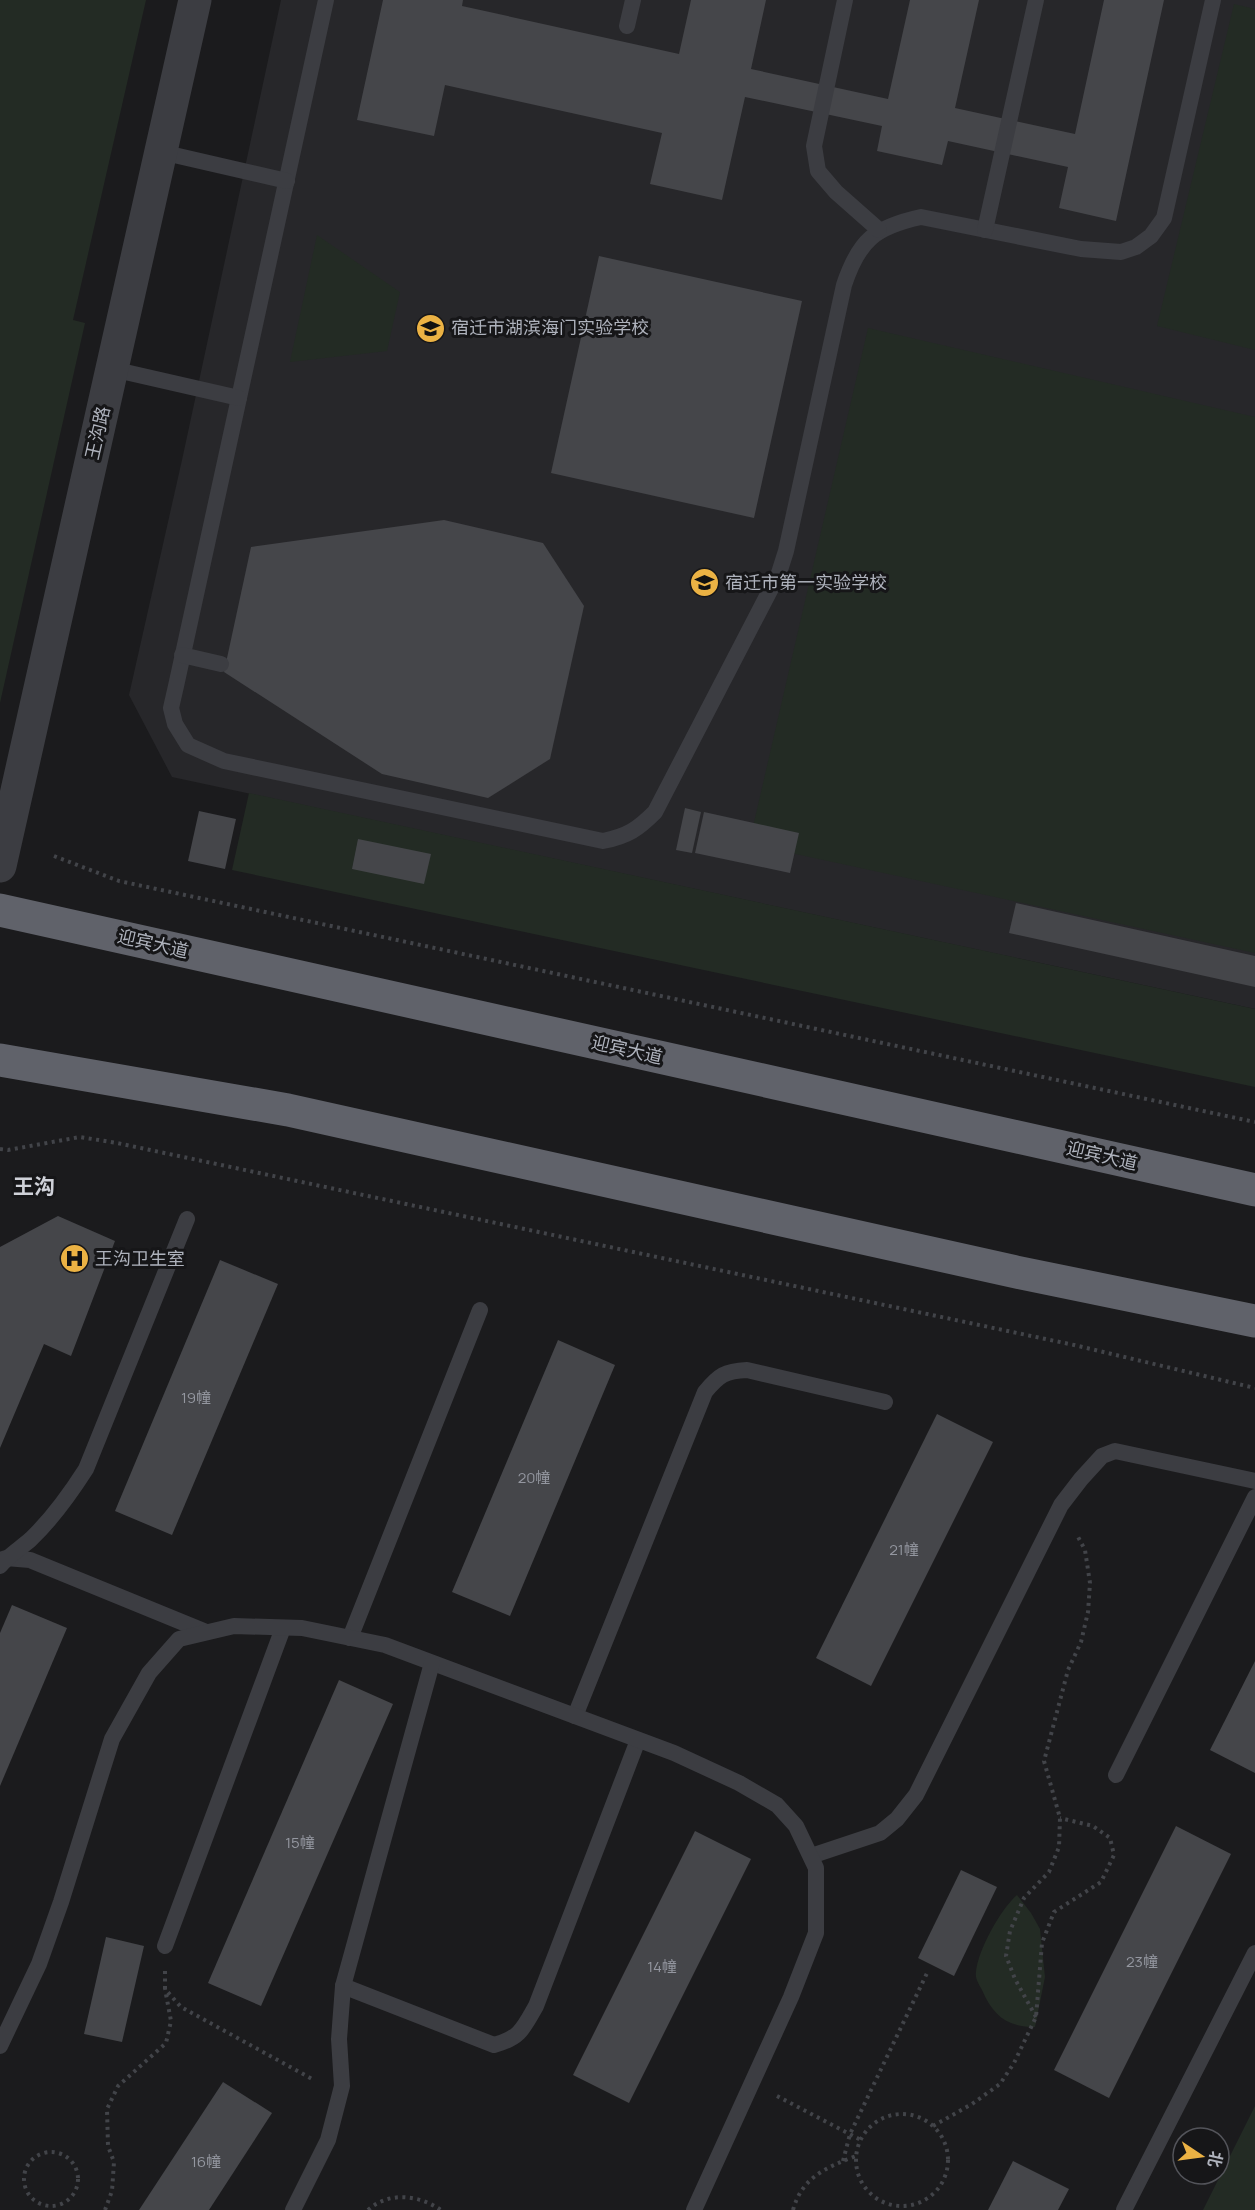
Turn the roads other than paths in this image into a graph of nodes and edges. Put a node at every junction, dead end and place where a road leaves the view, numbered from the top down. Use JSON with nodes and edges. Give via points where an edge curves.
{"nodes":[{"id":1,"x":195,"y":0,"type":"edge"},
{"id":2,"x":326,"y":0,"type":"edge"},
{"id":3,"x":633,"y":0,"type":"edge"},
{"id":4,"x":845,"y":0,"type":"edge"},
{"id":5,"x":1036,"y":0,"type":"edge"},
{"id":6,"x":1213,"y":0,"type":"edge"},
{"id":7,"x":627,"y":26,"type":"dead end"},
{"id":8,"x":161,"y":152,"type":"junction"},
{"id":9,"x":286,"y":181,"type":"junction"},
{"id":10,"x":879,"y":230,"type":"junction"},
{"id":11,"x":985,"y":230,"type":"junction"},
{"id":12,"x":112,"y":369,"type":"junction"},
{"id":13,"x":239,"y":398,"type":"junction"},
{"id":14,"x":182,"y":655,"type":"junction"},
{"id":15,"x":221,"y":664,"type":"dead end"},
{"id":16,"x":0,"y":866,"type":"edge"},
{"id":17,"x":0,"y":910,"type":"edge"},
{"id":18,"x":0,"y":1060,"type":"edge"},
{"id":19,"x":1255,"y":1191,"type":"edge"},
{"id":20,"x":187,"y":1219,"type":"dead end"},
{"id":21,"x":480,"y":1310,"type":"dead end"},
{"id":22,"x":1255,"y":1322,"type":"edge"},
{"id":23,"x":885,"y":1402,"type":"dead end"},
{"id":24,"x":1255,"y":1481,"type":"edge"},
{"id":25,"x":1255,"y":1497,"type":"edge"},
{"id":26,"x":2,"y":1562,"type":"edge"},
{"id":27,"x":284,"y":1628,"type":"junction"},
{"id":28,"x":206,"y":1632,"type":"junction"},
{"id":29,"x":350,"y":1638,"type":"junction"},
{"id":30,"x":432,"y":1663,"type":"junction"},
{"id":31,"x":574,"y":1716,"type":"junction"},
{"id":32,"x":638,"y":1740,"type":"junction"},
{"id":33,"x":1116,"y":1775,"type":"dead end"},
{"id":34,"x":811,"y":1857,"type":"junction"},
{"id":35,"x":165,"y":1946,"type":"road end"},
{"id":36,"x":1255,"y":1953,"type":"edge"},
{"id":37,"x":342,"y":1986,"type":"junction"},
{"id":38,"x":0,"y":2046,"type":"edge"},
{"id":39,"x":293,"y":2210,"type":"edge"},
{"id":40,"x":694,"y":2210,"type":"edge"},
{"id":41,"x":1124,"y":2210,"type":"edge"}],
"edges":[{"from":1,"to":8,"type":"street","name":"王沟路"},
{"from":2,"to":9,"type":"lane"},
{"from":3,"to":7,"type":"lane"},
{"from":4,"to":10,"type":"lane","via":[[814,146],[818,171]]},
{"from":5,"to":11,"type":"lane"},
{"from":6,"to":11,"type":"lane","via":[[1164,218],[1151,236],[1121,252],[1099,252]]},
{"from":8,"to":9,"type":"lane"},
{"from":8,"to":12,"type":"street","name":"王沟路"},
{"from":9,"to":13,"type":"lane"},
{"from":10,"to":11,"type":"lane","via":[[921,217]]},
{"from":10,"to":14,"type":"lane","via":[[852,262],[844,285],[778,573],[655,812],[638,829],[619,838],[588,839],[224,761],[188,745],[175,724],[171,708]]},
{"from":12,"to":13,"type":"lane"},
{"from":12,"to":16,"type":"street","name":"王沟路"},
{"from":13,"to":14,"type":"lane"},
{"from":14,"to":15,"type":"lane"},
{"from":17,"to":19,"type":"highway","name":"迎宾大道"},
{"from":18,"to":22,"type":"highway","via":[[288,1110]]},
{"from":20,"to":26,"type":"lane","via":[[86,1469],[67,1499],[31,1539]]},
{"from":21,"to":29,"type":"lane"},
{"from":23,"to":31,"type":"lane","via":[[747,1370],[730,1371],[716,1379],[705,1392]]},
{"from":24,"to":34,"type":"lane","via":[[1115,1451],[1102,1456],[1061,1505],[916,1795],[880,1833]]},
{"from":25,"to":33,"type":"lane"},
{"from":26,"to":28,"type":"lane","via":[[30,1560]]},
{"from":27,"to":28,"type":"lane","via":[[234,1626]]},
{"from":27,"to":29,"type":"lane"},
{"from":27,"to":35,"type":"lane"},
{"from":28,"to":38,"type":"lane","via":[[179,1639],[149,1673],[112,1739],[39,1964]]},
{"from":29,"to":30,"type":"lane","via":[[385,1645]]},
{"from":30,"to":31,"type":"lane"},
{"from":30,"to":37,"type":"lane"},
{"from":31,"to":32,"type":"lane"},
{"from":32,"to":34,"type":"lane","via":[[739,1783],[777,1805],[796,1826]]},
{"from":32,"to":37,"type":"lane","via":[[536,2006],[512,2040],[494,2045]]},
{"from":34,"to":40,"type":"lane","via":[[816,1868],[816,1933]]},
{"from":36,"to":41,"type":"lane"},
{"from":37,"to":39,"type":"lane","via":[[342,2086],[328,2140]]}]}
